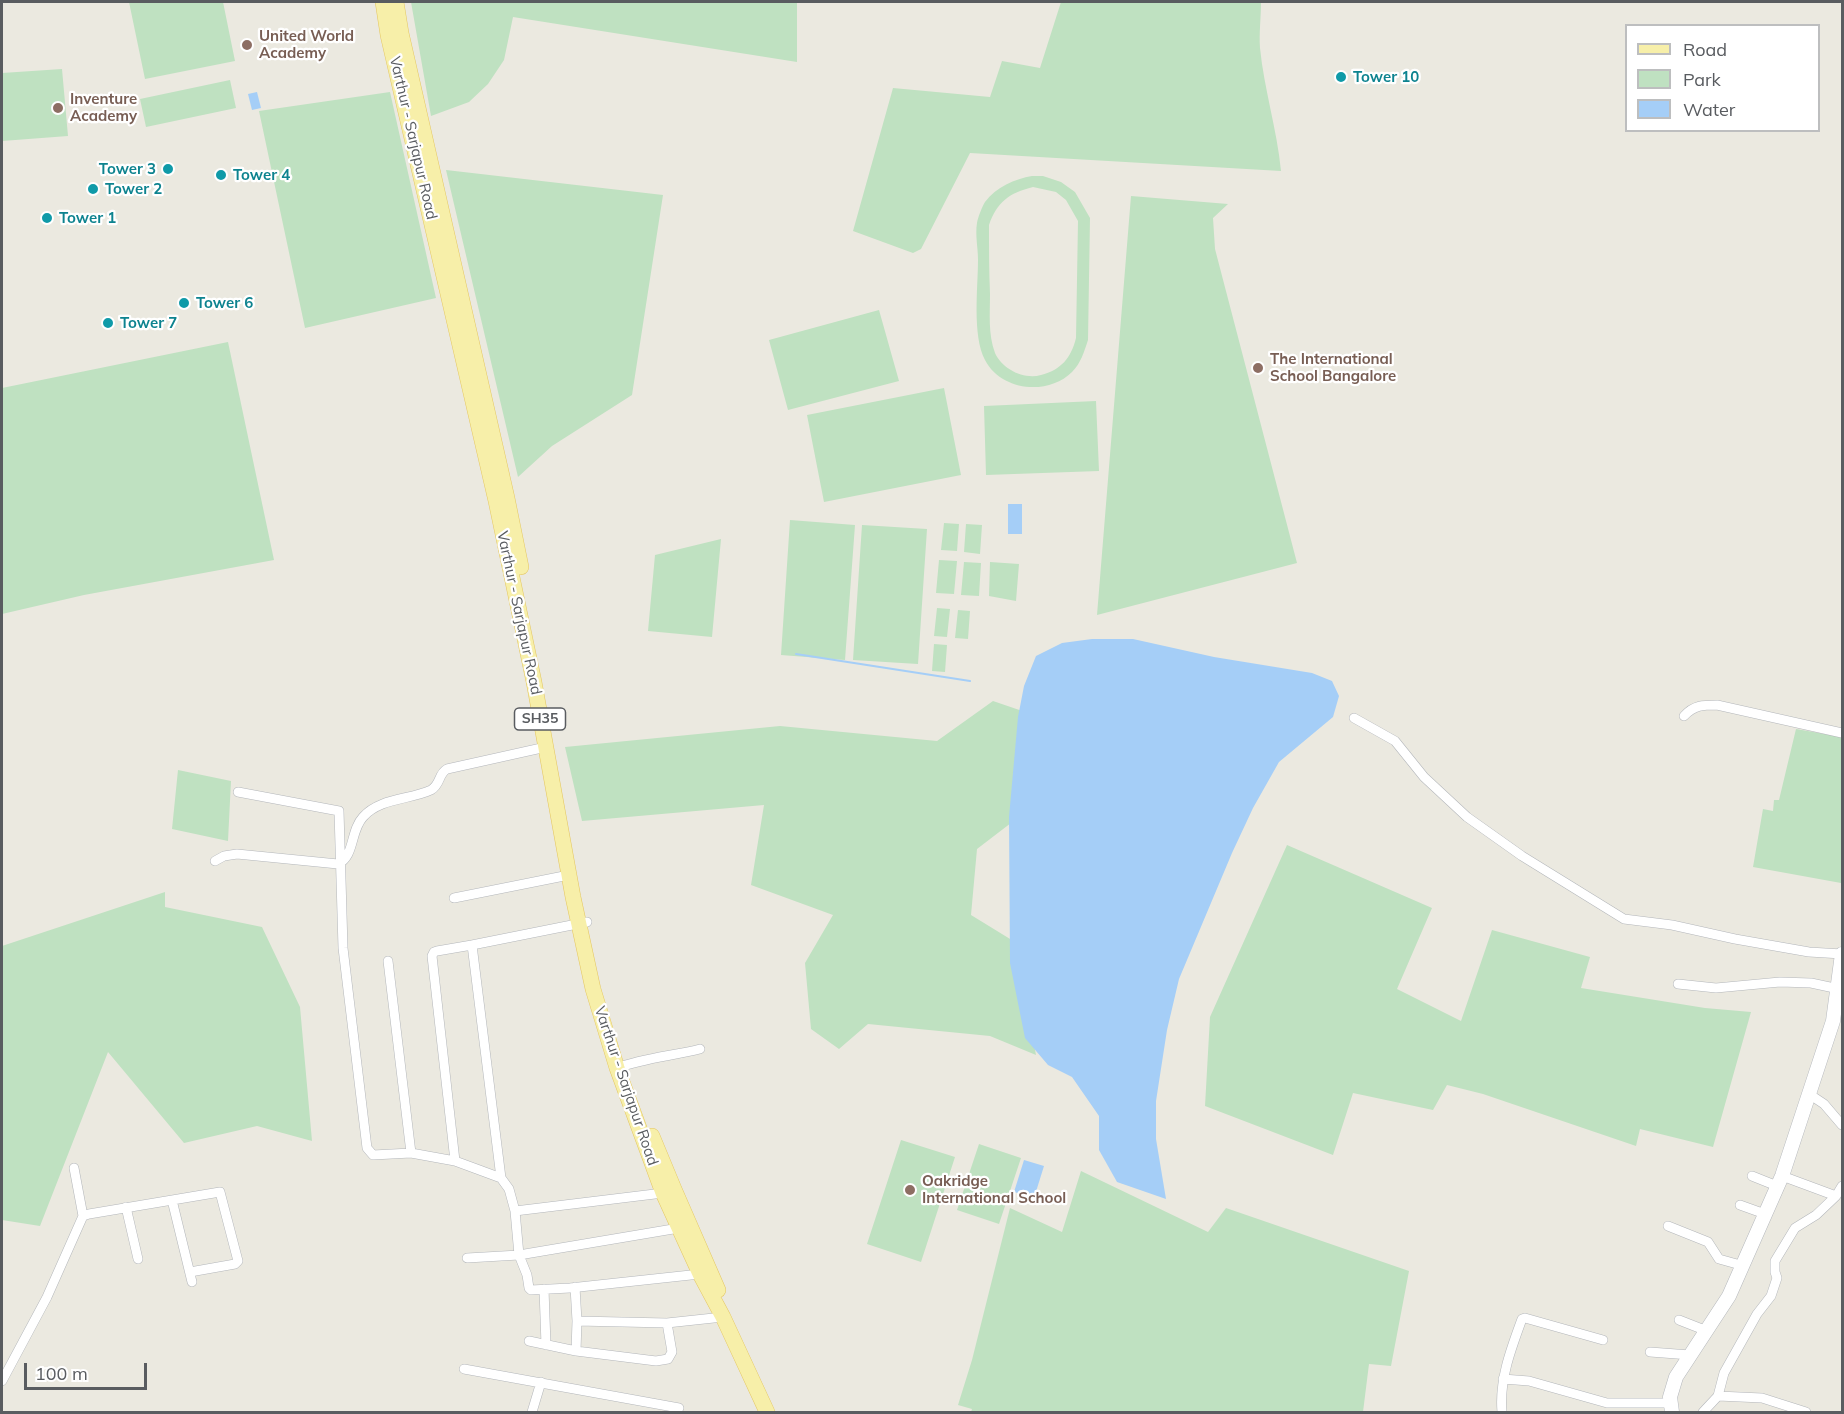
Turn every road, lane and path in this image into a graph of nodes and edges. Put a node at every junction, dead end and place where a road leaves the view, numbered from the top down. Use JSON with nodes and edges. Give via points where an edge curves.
{"nodes":[{"id":1,"x":383,"y":2,"type":"edge"},
{"id":2,"x":396,"y":2,"type":"edge"},
{"id":3,"x":1684,"y":716,"type":"dead end"},
{"id":4,"x":1354,"y":718,"type":"dead end"},
{"id":5,"x":1842,"y":733,"type":"edge"},
{"id":6,"x":546,"y":747,"type":"junction"},
{"id":7,"x":238,"y":792,"type":"dead end"},
{"id":8,"x":215,"y":861,"type":"dead end"},
{"id":9,"x":340,"y":863,"type":"junction"},
{"id":10,"x":568,"y":875,"type":"junction"},
{"id":11,"x":454,"y":898,"type":"dead end"},
{"id":12,"x":583,"y":923,"type":"junction"},
{"id":13,"x":472,"y":945,"type":"junction"},
{"id":14,"x":1842,"y":954,"type":"edge"},
{"id":15,"x":388,"y":961,"type":"dead end"},
{"id":16,"x":1678,"y":984,"type":"dead end"},
{"id":17,"x":1839,"y":989,"type":"junction"},
{"id":18,"x":700,"y":1049,"type":"dead end"},
{"id":19,"x":621,"y":1066,"type":"junction"},
{"id":20,"x":1809,"y":1094,"type":"junction"},
{"id":21,"x":1842,"y":1125,"type":"edge"},
{"id":22,"x":411,"y":1153,"type":"junction"},
{"id":23,"x":454,"y":1161,"type":"junction"},
{"id":24,"x":74,"y":1168,"type":"dead end"},
{"id":25,"x":1752,"y":1176,"type":"dead end"},
{"id":26,"x":501,"y":1178,"type":"junction"},
{"id":27,"x":1779,"y":1181,"type":"junction"},
{"id":28,"x":1842,"y":1186,"type":"edge"},
{"id":29,"x":663,"y":1193,"type":"junction"},
{"id":30,"x":1836,"y":1196,"type":"junction"},
{"id":31,"x":172,"y":1200,"type":"junction"},
{"id":32,"x":1740,"y":1204,"type":"dead end"},
{"id":33,"x":126,"y":1207,"type":"junction"},
{"id":34,"x":515,"y":1211,"type":"junction"},
{"id":35,"x":1766,"y":1214,"type":"junction"},
{"id":36,"x":83,"y":1216,"type":"junction"},
{"id":37,"x":1668,"y":1226,"type":"dead end"},
{"id":38,"x":679,"y":1228,"type":"junction"},
{"id":39,"x":519,"y":1255,"type":"junction"},
{"id":40,"x":467,"y":1258,"type":"dead end"},
{"id":41,"x":138,"y":1259,"type":"dead end"},
{"id":42,"x":1744,"y":1266,"type":"junction"},
{"id":43,"x":190,"y":1272,"type":"junction"},
{"id":44,"x":700,"y":1274,"type":"junction"},
{"id":45,"x":192,"y":1282,"type":"dead end"},
{"id":46,"x":575,"y":1287,"type":"junction"},
{"id":47,"x":544,"y":1289,"type":"junction"},
{"id":48,"x":723,"y":1317,"type":"junction"},
{"id":49,"x":578,"y":1320,"type":"junction"},
{"id":50,"x":1679,"y":1320,"type":"dead end"},
{"id":51,"x":667,"y":1323,"type":"junction"},
{"id":52,"x":1707,"y":1330,"type":"junction"},
{"id":53,"x":1603,"y":1340,"type":"dead end"},
{"id":54,"x":529,"y":1341,"type":"dead end"},
{"id":55,"x":546,"y":1345,"type":"junction"},
{"id":56,"x":576,"y":1351,"type":"junction"},
{"id":57,"x":1650,"y":1353,"type":"dead end"},
{"id":58,"x":1690,"y":1355,"type":"junction"},
{"id":59,"x":465,"y":1369,"type":"dead end"},
{"id":60,"x":1503,"y":1379,"type":"junction"},
{"id":61,"x":2,"y":1381,"type":"edge"},
{"id":62,"x":541,"y":1382,"type":"junction"},
{"id":63,"x":1718,"y":1396,"type":"junction"},
{"id":64,"x":679,"y":1408,"type":"dead end"},
{"id":65,"x":1671,"y":1408,"type":"edge"},
{"id":66,"x":532,"y":1413,"type":"edge"},
{"id":67,"x":767,"y":1413,"type":"edge"},
{"id":68,"x":772,"y":1413,"type":"edge"},
{"id":69,"x":1502,"y":1413,"type":"edge"},
{"id":70,"x":1703,"y":1413,"type":"edge"},
{"id":71,"x":1806,"y":1413,"type":"edge"}],
"edges":[{"from":1,"to":6,"type":"main road","name":"Varthur - Sarjapur Road","number":"SH35","via":[[496,501]]},
{"from":2,"to":12,"type":"main road","name":"Varthur - Sarjapur Road","number":"SH35","via":[[507,498]]},
{"from":3,"to":5,"type":"street","via":[[1691,708],[1717,705]]},
{"from":4,"to":14,"type":"street","via":[[1395,741],[1424,777],[1467,817],[1624,919],[1809,952]]},
{"from":6,"to":9,"type":"street","via":[[447,769],[430,790],[374,807],[355,828],[349,854]]},
{"from":6,"to":10,"type":"main road","name":"Varthur - Sarjapur Road","number":"SH35"},
{"from":7,"to":9,"type":"street","via":[[339,811]]},
{"from":8,"to":9,"type":"street","via":[[237,854]]},
{"from":9,"to":22,"type":"street","via":[[343,948],[367,1149],[374,1155]]},
{"from":10,"to":11,"type":"street"},
{"from":10,"to":12,"type":"main road","name":"Varthur - Sarjapur Road","number":"SH35"},
{"from":12,"to":13,"type":"street"},
{"from":12,"to":19,"type":"main road","name":"Varthur - Sarjapur Road","number":"SH35","via":[[593,989]]},
{"from":13,"to":23,"type":"street","via":[[432,954]]},
{"from":13,"to":26,"type":"street"},
{"from":14,"to":17,"type":"street"},
{"from":15,"to":22,"type":"street"},
{"from":16,"to":17,"type":"street","via":[[1716,988],[1780,982]]},
{"from":17,"to":20,"type":"street","via":[[1833,1021]]},
{"from":18,"to":19,"type":"street"},
{"from":19,"to":29,"type":"main road","name":"Varthur - Sarjapur Road","number":"SH35"},
{"from":19,"to":68,"type":"main road","name":"Varthur - Sarjapur Road","number":"SH35"},
{"from":20,"to":21,"type":"street"},
{"from":20,"to":27,"type":"street"},
{"from":22,"to":23,"type":"street"},
{"from":23,"to":26,"type":"street"},
{"from":24,"to":36,"type":"street"},
{"from":25,"to":27,"type":"street"},
{"from":26,"to":34,"type":"street","via":[[509,1189]]},
{"from":27,"to":30,"type":"street"},
{"from":27,"to":35,"type":"street"},
{"from":28,"to":30,"type":"street"},
{"from":29,"to":34,"type":"street"},
{"from":29,"to":38,"type":"main road","name":"Varthur - Sarjapur Road","number":"SH35"},
{"from":30,"to":63,"type":"street","via":[[1795,1228],[1774,1261],[1778,1278],[1771,1296],[1756,1314],[1724,1372]]},
{"from":31,"to":33,"type":"street"},
{"from":31,"to":43,"type":"street"},
{"from":31,"to":43,"type":"street","via":[[221,1194],[237,1263]]},
{"from":32,"to":35,"type":"street"},
{"from":33,"to":36,"type":"street"},
{"from":33,"to":41,"type":"street"},
{"from":34,"to":39,"type":"street"},
{"from":35,"to":42,"type":"street"},
{"from":36,"to":61,"type":"street","via":[[47,1297]]},
{"from":37,"to":42,"type":"street","via":[[1708,1242],[1719,1259]]},
{"from":38,"to":39,"type":"street"},
{"from":38,"to":44,"type":"main road","name":"Varthur - Sarjapur Road","number":"SH35"},
{"from":39,"to":40,"type":"street"},
{"from":39,"to":47,"type":"street","via":[[529,1288]]},
{"from":42,"to":52,"type":"street"},
{"from":43,"to":45,"type":"street"},
{"from":44,"to":46,"type":"street"},
{"from":44,"to":48,"type":"main road","name":"Varthur - Sarjapur Road","number":"SH35"},
{"from":46,"to":47,"type":"street"},
{"from":46,"to":49,"type":"street"},
{"from":47,"to":55,"type":"street"},
{"from":48,"to":51,"type":"street"},
{"from":48,"to":67,"type":"main road","name":"Varthur - Sarjapur Road","number":"SH35"},
{"from":49,"to":51,"type":"street"},
{"from":49,"to":56,"type":"street"},
{"from":50,"to":52,"type":"street"},
{"from":51,"to":56,"type":"street","via":[[672,1352],[665,1360]]},
{"from":52,"to":58,"type":"street"},
{"from":53,"to":60,"type":"street","via":[[1523,1318]]},
{"from":54,"to":55,"type":"street"},
{"from":55,"to":56,"type":"street"},
{"from":57,"to":58,"type":"street"},
{"from":58,"to":65,"type":"street","via":[[1671,1390]]},
{"from":59,"to":62,"type":"street"},
{"from":60,"to":65,"type":"street","via":[[1529,1381],[1607,1403]]},
{"from":60,"to":69,"type":"street"},
{"from":62,"to":64,"type":"street"},
{"from":62,"to":66,"type":"street"},
{"from":63,"to":70,"type":"street"},
{"from":63,"to":71,"type":"street","via":[[1762,1398]]}]}
